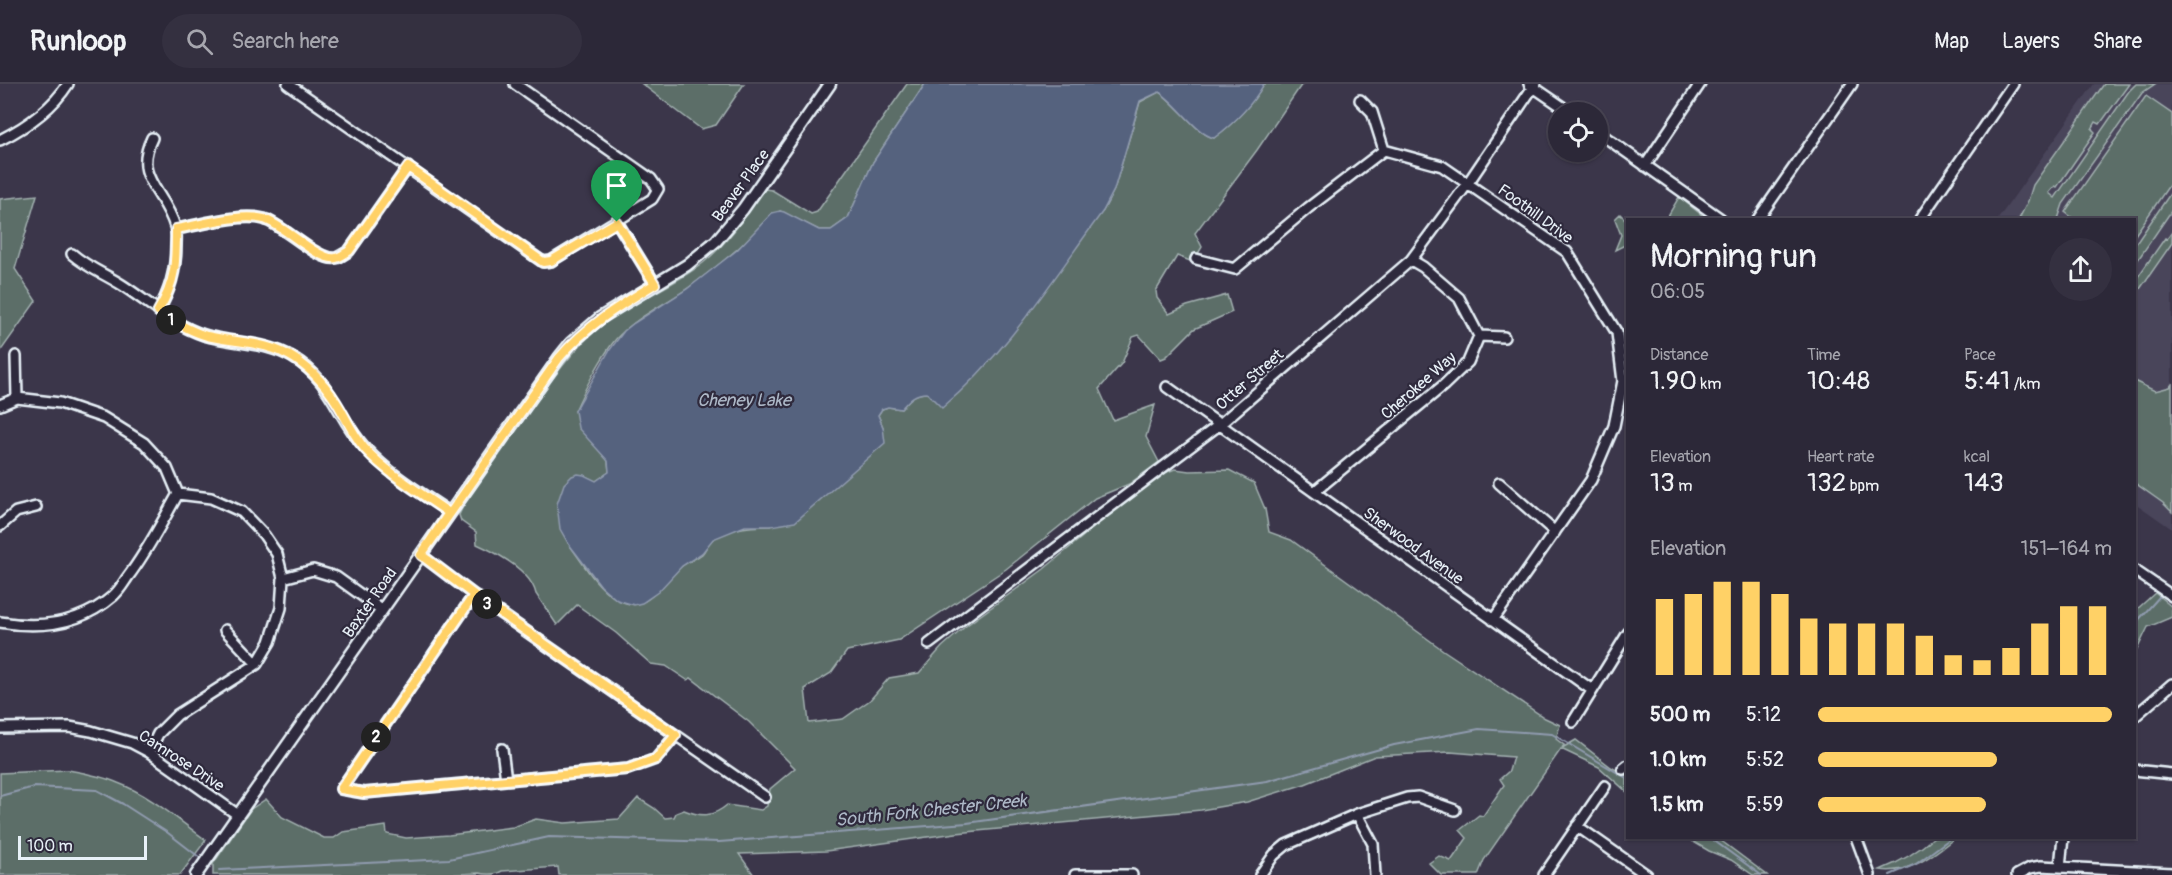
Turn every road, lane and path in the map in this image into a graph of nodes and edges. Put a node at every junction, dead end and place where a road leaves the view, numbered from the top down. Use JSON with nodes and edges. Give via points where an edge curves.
{"nodes":[{"id":1,"x":68,"y":84,"type":"edge"},
{"id":2,"x":288,"y":84,"type":"edge"},
{"id":3,"x":515,"y":84,"type":"edge"},
{"id":4,"x":830,"y":84,"type":"edge"},
{"id":5,"x":1701,"y":84,"type":"edge"},
{"id":6,"x":1852,"y":84,"type":"edge"},
{"id":7,"x":2013,"y":84,"type":"edge"},
{"id":8,"x":1532,"y":85,"type":"edge"},
{"id":9,"x":1360,"y":100,"type":"dead end"},
{"id":10,"x":1556,"y":102,"type":"edge"},
{"id":11,"x":152,"y":138,"type":"dead end"},
{"id":12,"x":1608,"y":139,"type":"edge"},
{"id":13,"x":0,"y":140,"type":"edge"},
{"id":14,"x":1384,"y":150,"type":"junction"},
{"id":15,"x":1645,"y":165,"type":"junction"},
{"id":16,"x":408,"y":167,"type":"junction"},
{"id":17,"x":1468,"y":183,"type":"junction"},
{"id":18,"x":1720,"y":218,"type":"edge"},
{"id":19,"x":1759,"y":218,"type":"edge"},
{"id":20,"x":1921,"y":218,"type":"edge"},
{"id":21,"x":617,"y":222,"type":"junction"},
{"id":22,"x":176,"y":229,"type":"junction"},
{"id":23,"x":72,"y":254,"type":"dead end"},
{"id":24,"x":1196,"y":259,"type":"dead end"},
{"id":25,"x":1411,"y":260,"type":"junction"},
{"id":26,"x":655,"y":284,"type":"junction"},
{"id":27,"x":158,"y":311,"type":"junction"},
{"id":28,"x":1626,"y":331,"type":"edge"},
{"id":29,"x":1617,"y":333,"type":"junction"},
{"id":30,"x":1479,"y":336,"type":"junction"},
{"id":31,"x":1504,"y":337,"type":"dead end"},
{"id":32,"x":16,"y":356,"type":"dead end"},
{"id":33,"x":1167,"y":387,"type":"dead end"},
{"id":34,"x":17,"y":398,"type":"junction"},
{"id":35,"x":0,"y":405,"type":"edge"},
{"id":36,"x":1219,"y":424,"type":"junction"},
{"id":37,"x":1499,"y":483,"type":"dead end"},
{"id":38,"x":1314,"y":492,"type":"junction"},
{"id":39,"x":178,"y":494,"type":"junction"},
{"id":40,"x":36,"y":507,"type":"dead end"},
{"id":41,"x":449,"y":513,"type":"junction"},
{"id":42,"x":0,"y":526,"type":"edge"},
{"id":43,"x":1555,"y":532,"type":"junction"},
{"id":44,"x":421,"y":555,"type":"junction"},
{"id":45,"x":2136,"y":571,"type":"edge"},
{"id":46,"x":284,"y":578,"type":"junction"},
{"id":47,"x":474,"y":595,"type":"junction"},
{"id":48,"x":2172,"y":596,"type":"edge"},
{"id":49,"x":382,"y":610,"type":"junction"},
{"id":50,"x":1492,"y":620,"type":"junction"},
{"id":51,"x":0,"y":622,"type":"edge"},
{"id":52,"x":225,"y":630,"type":"dead end"},
{"id":53,"x":1626,"y":636,"type":"edge"},
{"id":54,"x":928,"y":644,"type":"dead end"},
{"id":55,"x":256,"y":664,"type":"junction"},
{"id":56,"x":2172,"y":684,"type":"edge"},
{"id":57,"x":1592,"y":690,"type":"junction"},
{"id":58,"x":2136,"y":715,"type":"edge"},
{"id":59,"x":1573,"y":722,"type":"dead end"},
{"id":60,"x":0,"y":728,"type":"edge"},
{"id":61,"x":676,"y":735,"type":"junction"},
{"id":62,"x":502,"y":749,"type":"dead end"},
{"id":63,"x":149,"y":752,"type":"junction"},
{"id":64,"x":2136,"y":770,"type":"edge"},
{"id":65,"x":2172,"y":774,"type":"edge"},
{"id":66,"x":506,"y":780,"type":"junction"},
{"id":67,"x":1605,"y":786,"type":"dead end"},
{"id":68,"x":765,"y":797,"type":"dead end"},
{"id":69,"x":1455,"y":810,"type":"dead end"},
{"id":70,"x":1357,"y":814,"type":"junction"},
{"id":71,"x":238,"y":815,"type":"junction"},
{"id":72,"x":1577,"y":826,"type":"junction"},
{"id":73,"x":1857,"y":839,"type":"edge"},
{"id":74,"x":2063,"y":839,"type":"edge"},
{"id":75,"x":2060,"y":867,"type":"junction"},
{"id":76,"x":2172,"y":873,"type":"edge"},
{"id":77,"x":196,"y":875,"type":"edge"},
{"id":78,"x":1081,"y":875,"type":"edge"},
{"id":79,"x":1132,"y":875,"type":"edge"},
{"id":80,"x":1260,"y":875,"type":"edge"},
{"id":81,"x":1376,"y":875,"type":"edge"},
{"id":82,"x":1544,"y":875,"type":"edge"},
{"id":83,"x":1647,"y":875,"type":"edge"},
{"id":84,"x":1870,"y":875,"type":"edge"},
{"id":85,"x":2017,"y":875,"type":"edge"}],
"edges":[{"from":1,"to":13,"type":"street","via":[[61,96],[32,121]]},
{"from":2,"to":16,"type":"street"},
{"from":3,"to":21,"type":"street","via":[[651,180],[658,189],[652,200]]},
{"from":4,"to":26,"type":"street","name":"Beaver Place","via":[[730,226],[699,256]]},
{"from":5,"to":15,"type":"street"},
{"from":6,"to":19,"type":"street"},
{"from":7,"to":20,"type":"street"},
{"from":8,"to":10,"type":"street"},
{"from":8,"to":17,"type":"street","name":"Otter Street"},
{"from":9,"to":14,"type":"street","via":[[1372,112]]},
{"from":11,"to":22,"type":"street","via":[[144,164]]},
{"from":12,"to":15,"type":"street"},
{"from":14,"to":17,"type":"street","name":"Foothill Drive","via":[[1442,166]]},
{"from":14,"to":24,"type":"street","via":[[1235,269]]},
{"from":15,"to":18,"type":"street"},
{"from":16,"to":21,"type":"street","via":[[543,262]]},
{"from":16,"to":22,"type":"street","via":[[349,251],[336,258],[325,258],[280,226],[263,219],[248,217]]},
{"from":17,"to":25,"type":"street","name":"Otter Street"},
{"from":17,"to":29,"type":"street","name":"Foothill Drive","via":[[1567,252]]},
{"from":21,"to":26,"type":"street"},
{"from":22,"to":27,"type":"street","via":[[174,278]]},
{"from":23,"to":27,"type":"street"},
{"from":25,"to":30,"type":"street","via":[[1459,298]]},
{"from":25,"to":36,"type":"street","name":"Otter Street"},
{"from":26,"to":41,"type":"street","name":"Baxter Road","via":[[600,318],[571,343]]},
{"from":27,"to":41,"type":"street","via":[[206,336],[256,343],[294,358],[322,382],[364,448]]},
{"from":28,"to":29,"type":"street"},
{"from":29,"to":43,"type":"street","name":"Foothill Drive","via":[[1623,381],[1614,426],[1591,480]]},
{"from":30,"to":31,"type":"street"},
{"from":30,"to":38,"type":"street","name":"Cherokee Way","via":[[1468,362],[1444,385]]},
{"from":32,"to":34,"type":"street"},
{"from":33,"to":36,"type":"street","name":"Sherwood Avenue"},
{"from":34,"to":35,"type":"street"},
{"from":34,"to":39,"type":"street","via":[[60,402],[104,418],[144,443],[167,468]]},
{"from":36,"to":38,"type":"street","name":"Sherwood Avenue"},
{"from":36,"to":54,"type":"street","name":"Otter Street"},
{"from":37,"to":43,"type":"street"},
{"from":38,"to":50,"type":"street","name":"Sherwood Avenue"},
{"from":39,"to":46,"type":"street","via":[[211,498],[242,512],[277,554]]},
{"from":39,"to":51,"type":"street","via":[[137,565],[114,596],[80,618],[55,624],[24,626]]},
{"from":40,"to":42,"type":"street","via":[[16,512]]},
{"from":41,"to":44,"type":"street","name":"Baxter Road"},
{"from":43,"to":50,"type":"street","name":"Foothill Drive"},
{"from":44,"to":47,"type":"street"},
{"from":44,"to":49,"type":"street","name":"Baxter Road"},
{"from":45,"to":48,"type":"street"},
{"from":46,"to":49,"type":"street","via":[[313,570],[336,577]]},
{"from":46,"to":55,"type":"street","via":[[281,608],[270,642]]},
{"from":47,"to":61,"type":"street"},
{"from":47,"to":66,"type":"street","via":[[341,789],[364,793]]},
{"from":49,"to":71,"type":"street","name":"Baxter Road"},
{"from":50,"to":57,"type":"street","name":"Sherwood Avenue"},
{"from":52,"to":55,"type":"street"},
{"from":53,"to":57,"type":"street"},
{"from":55,"to":63,"type":"street","via":[[177,714],[158,734]]},
{"from":56,"to":58,"type":"street"},
{"from":57,"to":59,"type":"street"},
{"from":60,"to":63,"type":"street","name":"Camrose Drive","via":[[46,726],[91,730]]},
{"from":61,"to":66,"type":"street","via":[[656,759],[628,769]]},
{"from":61,"to":68,"type":"street"},
{"from":62,"to":66,"type":"street"},
{"from":63,"to":71,"type":"street","name":"Camrose Drive"},
{"from":64,"to":65,"type":"street"},
{"from":67,"to":72,"type":"street"},
{"from":69,"to":70,"type":"street","via":[[1418,797]]},
{"from":70,"to":80,"type":"street","via":[[1286,845]]},
{"from":70,"to":81,"type":"street","via":[[1373,844]]},
{"from":71,"to":77,"type":"street","name":"Baxter Road"},
{"from":72,"to":82,"type":"street"},
{"from":72,"to":83,"type":"street"},
{"from":73,"to":84,"type":"street"},
{"from":74,"to":75,"type":"street"},
{"from":75,"to":76,"type":"street"},
{"from":75,"to":85,"type":"street","via":[[2030,868]]},
{"from":78,"to":79,"type":"street"}]}
